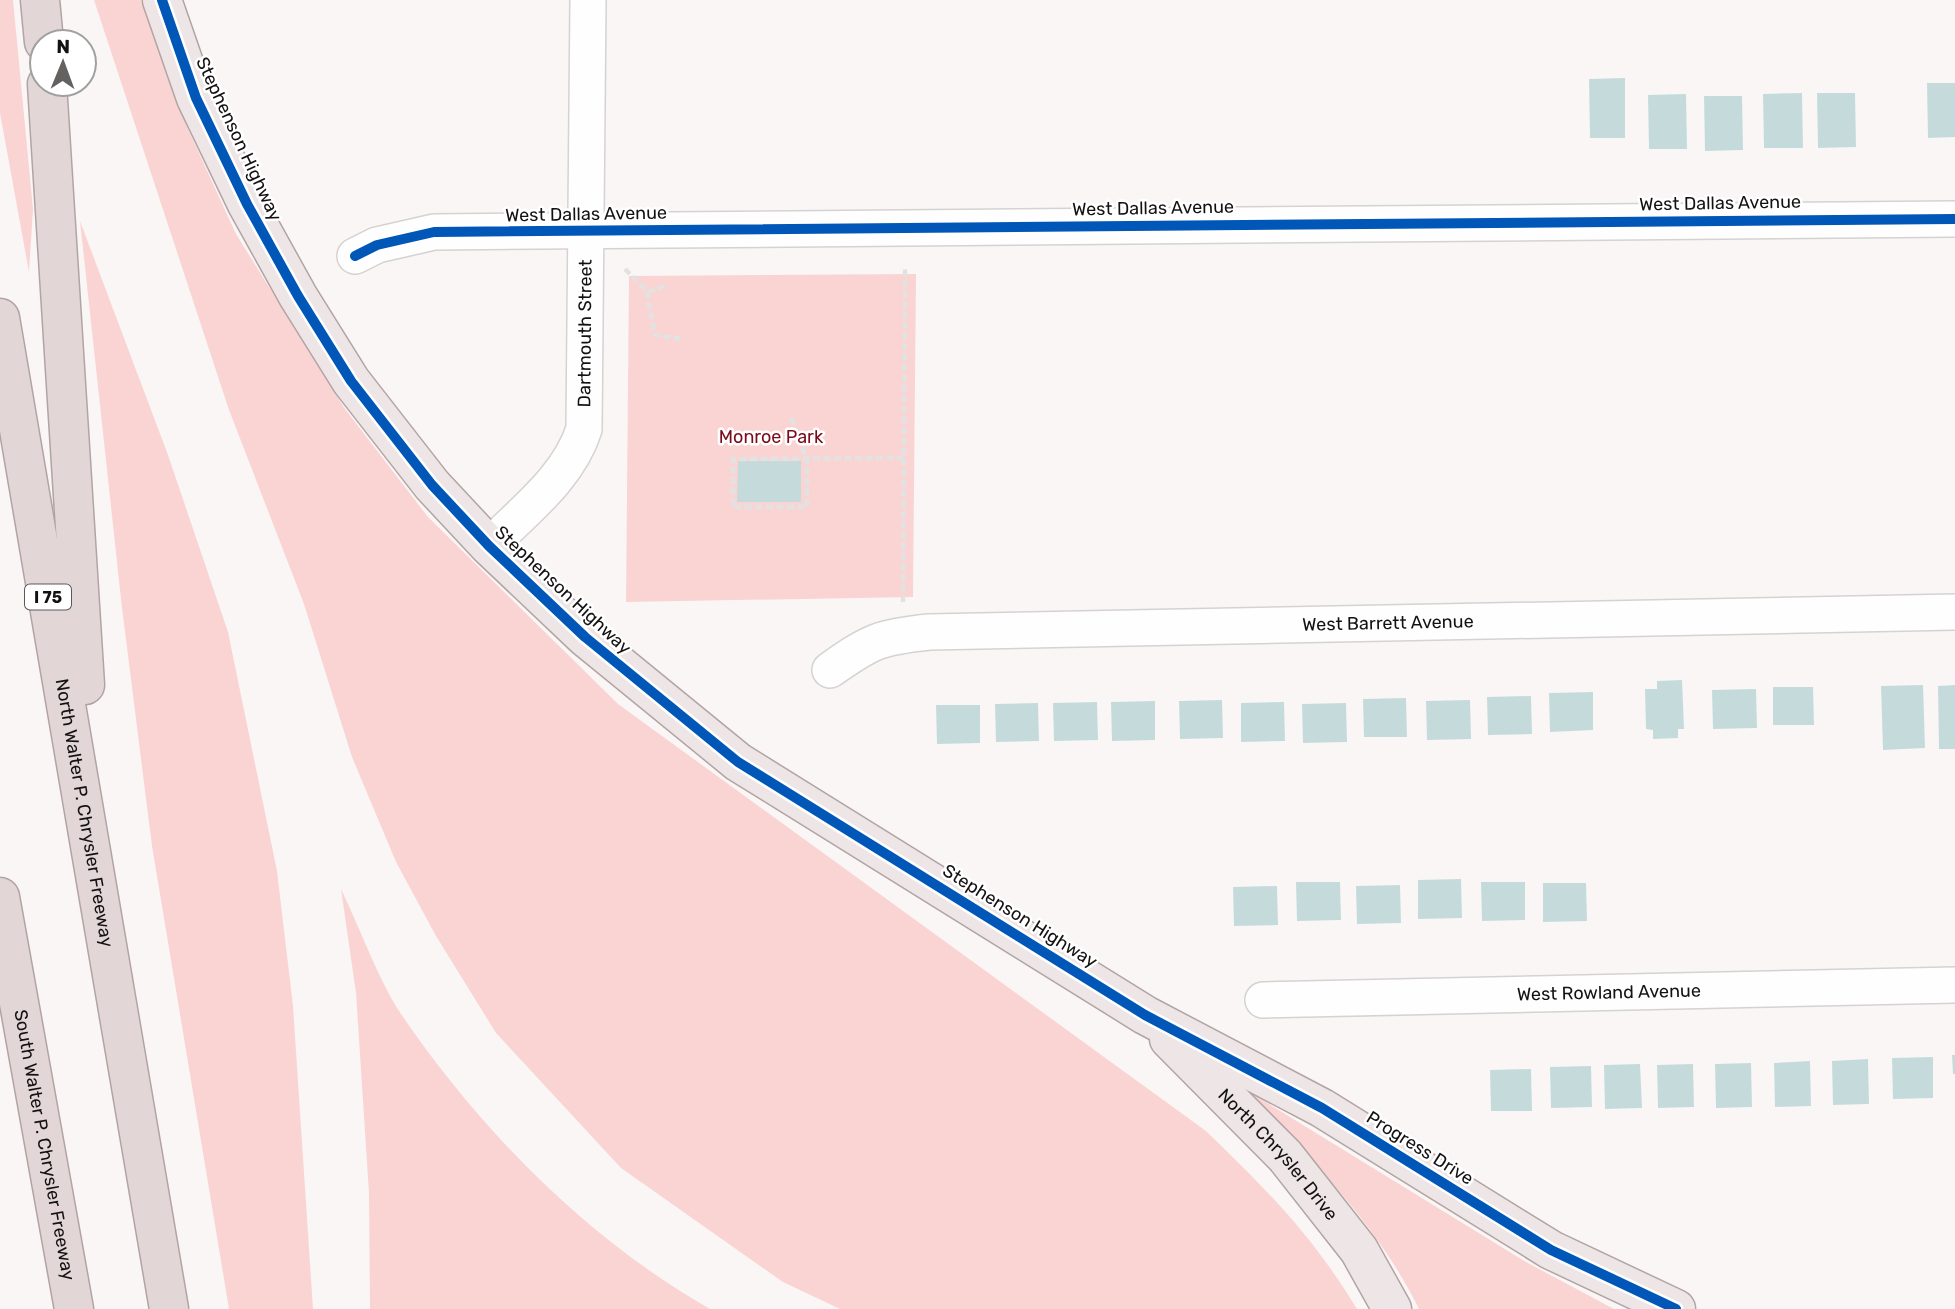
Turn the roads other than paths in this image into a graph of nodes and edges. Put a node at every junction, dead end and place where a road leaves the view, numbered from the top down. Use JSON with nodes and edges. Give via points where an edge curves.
{"nodes":[{"id":1,"x":40,"y":0,"type":"edge"},
{"id":2,"x":162,"y":0,"type":"edge"},
{"id":3,"x":588,"y":0,"type":"edge"},
{"id":4,"x":43,"y":28,"type":"edge"},
{"id":5,"x":48,"y":98,"type":"edge"},
{"id":6,"x":1955,"y":219,"type":"edge"},
{"id":7,"x":585,"y":231,"type":"junction"},
{"id":8,"x":355,"y":256,"type":"dead end"},
{"id":9,"x":0,"y":318,"type":"edge"},
{"id":10,"x":489,"y":545,"type":"junction"},
{"id":11,"x":1955,"y":612,"type":"edge"},
{"id":12,"x":830,"y":670,"type":"dead end"},
{"id":13,"x":96,"y":876,"type":"junction"},
{"id":14,"x":0,"y":897,"type":"edge"},
{"id":15,"x":1955,"y":985,"type":"edge"},
{"id":16,"x":1263,"y":1000,"type":"dead end"},
{"id":17,"x":1145,"y":1015,"type":"junction"},
{"id":18,"x":74,"y":1309,"type":"edge"},
{"id":19,"x":169,"y":1309,"type":"edge"},
{"id":20,"x":1392,"y":1309,"type":"edge"},
{"id":21,"x":1676,"y":1309,"type":"edge"}],
"edges":[{"from":1,"to":4,"type":"highway"},
{"from":2,"to":10,"type":"main road","name":"Stephenson Highway","via":[[196,98],[298,296],[365,399],[432,485]]},
{"from":3,"to":7,"type":"street","name":"Dartmouth Street"},
{"from":5,"to":13,"type":"highway"},
{"from":6,"to":7,"type":"street","name":"West Dallas Avenue"},
{"from":7,"to":8,"type":"street","name":"West Dallas Avenue","via":[[434,232],[377,245]]},
{"from":7,"to":10,"type":"street","name":"Dartmouth Street","via":[[581,438],[558,476]]},
{"from":9,"to":13,"type":"highway","name":"North Walter P. Chrysler Freeway","number":"I 75"},
{"from":10,"to":17,"type":"main road","name":"Stephenson Highway","via":[[585,637],[738,762]]},
{"from":11,"to":12,"type":"street","name":"West Barrett Avenue","via":[[929,632],[867,644]]},
{"from":13,"to":19,"type":"highway","name":"North Walter P. Chrysler Freeway","number":"I 75"},
{"from":14,"to":18,"type":"highway","name":"South Walter P. Chrysler Freeway"},
{"from":15,"to":16,"type":"street","name":"West Rowland Avenue"},
{"from":17,"to":20,"type":"main road","name":"North Chrysler Drive","via":[[1285,1156],[1359,1250]]},
{"from":17,"to":21,"type":"main road","name":"Progress Drive","via":[[1322,1108],[1551,1250]]}]}
